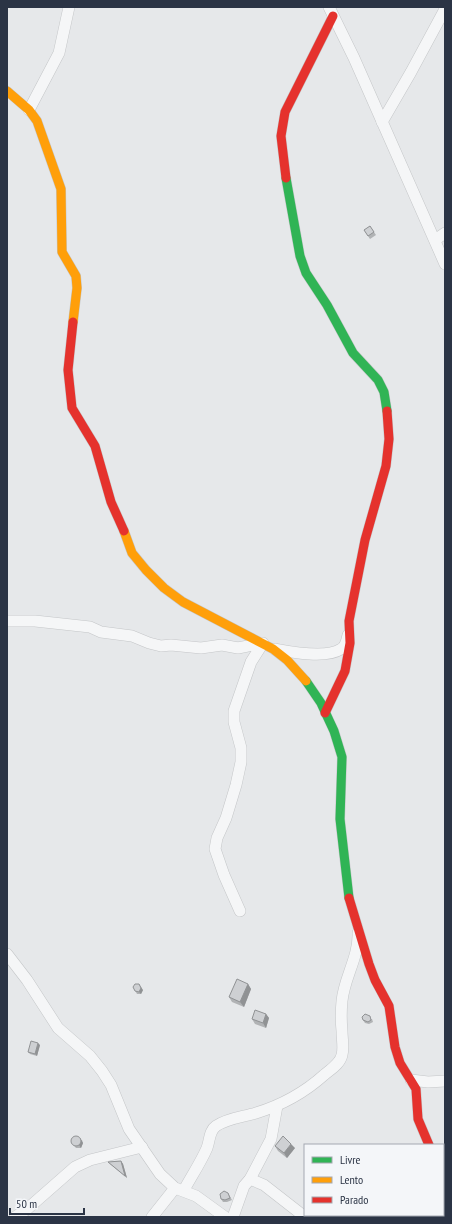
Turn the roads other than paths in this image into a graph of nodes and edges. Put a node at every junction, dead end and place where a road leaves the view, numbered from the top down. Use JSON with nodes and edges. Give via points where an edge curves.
{"nodes":[{"id":1,"x":69,"y":7,"type":"edge"},
{"id":2,"x":445,"y":9,"type":"edge"},
{"id":3,"x":331,"y":11,"type":"edge"},
{"id":4,"x":7,"y":91,"type":"edge"},
{"id":5,"x":29,"y":110,"type":"junction"},
{"id":6,"x":382,"y":122,"type":"junction"},
{"id":7,"x":445,"y":233,"type":"edge"},
{"id":8,"x":435,"y":240,"type":"junction"},
{"id":9,"x":445,"y":264,"type":"edge"},
{"id":10,"x":7,"y":621,"type":"edge"},
{"id":11,"x":349,"y":633,"type":"junction"},
{"id":12,"x":263,"y":643,"type":"junction"},
{"id":13,"x":273,"y":648,"type":"junction"},
{"id":14,"x":325,"y":713,"type":"junction"},
{"id":15,"x":240,"y":911,"type":"dead end"},
{"id":16,"x":358,"y":928,"type":"junction"},
{"id":17,"x":7,"y":954,"type":"edge"},
{"id":18,"x":411,"y":1080,"type":"junction"},
{"id":19,"x":445,"y":1080,"type":"edge"},
{"id":20,"x":278,"y":1106,"type":"junction"},
{"id":21,"x":429,"y":1144,"type":"edge"},
{"id":22,"x":142,"y":1147,"type":"junction"},
{"id":23,"x":250,"y":1180,"type":"junction"},
{"id":24,"x":179,"y":1189,"type":"junction"},
{"id":25,"x":15,"y":1217,"type":"edge"},
{"id":26,"x":152,"y":1217,"type":"edge"},
{"id":27,"x":225,"y":1217,"type":"edge"},
{"id":28,"x":233,"y":1217,"type":"edge"},
{"id":29,"x":305,"y":1217,"type":"edge"}],
"edges":[{"from":1,"to":5,"type":"street","via":[[59,53]]},
{"from":2,"to":6,"type":"street"},
{"from":3,"to":6,"type":"street"},
{"from":3,"to":11,"type":"street","via":[[285,112],[281,136],[296,235],[306,273],[353,353],[378,380],[384,392],[388,415],[386,466],[365,540],[349,621]]},
{"from":4,"to":5,"type":"street"},
{"from":5,"to":12,"type":"street","via":[[37,121],[61,189],[62,252],[76,276],[77,288],[68,370],[72,408],[95,446],[112,502],[132,553],[164,588],[183,602]]},
{"from":6,"to":8,"type":"street"},
{"from":7,"to":8,"type":"street"},
{"from":8,"to":9,"type":"street"},
{"from":10,"to":12,"type":"street","via":[[35,621],[90,627],[101,632],[132,636],[161,646],[201,648],[222,645],[238,648]]},
{"from":11,"to":13,"type":"street","via":[[341,649],[328,653],[312,655]]},
{"from":11,"to":14,"type":"street","via":[[350,643],[345,671]]},
{"from":12,"to":13,"type":"street"},
{"from":12,"to":15,"type":"street","via":[[251,662],[234,711],[234,722],[241,748],[240,762],[236,785],[217,838],[216,849]]},
{"from":13,"to":14,"type":"street","via":[[310,685]]},
{"from":14,"to":16,"type":"street","via":[[342,757],[340,804],[343,851],[349,899]]},
{"from":16,"to":18,"type":"street","via":[[373,975],[389,1006],[400,1063]]},
{"from":16,"to":20,"type":"street","via":[[357,944],[342,1000],[342,1056],[337,1064],[309,1088]]},
{"from":17,"to":22,"type":"street","via":[[58,1028],[90,1056],[102,1071],[111,1085],[129,1129]]},
{"from":18,"to":19,"type":"street"},
{"from":18,"to":21,"type":"street","via":[[416,1089],[418,1119]]},
{"from":20,"to":23,"type":"street","via":[[271,1139]]},
{"from":20,"to":24,"type":"street","via":[[227,1120],[216,1126],[211,1131],[207,1148]]},
{"from":22,"to":24,"type":"street","via":[[160,1174]]},
{"from":22,"to":25,"type":"street","via":[[90,1160],[75,1167]]},
{"from":23,"to":28,"type":"street","via":[[244,1186]]},
{"from":23,"to":29,"type":"street","via":[[264,1185]]},
{"from":24,"to":26,"type":"street"},
{"from":24,"to":27,"type":"street","via":[[196,1196]]}]}
